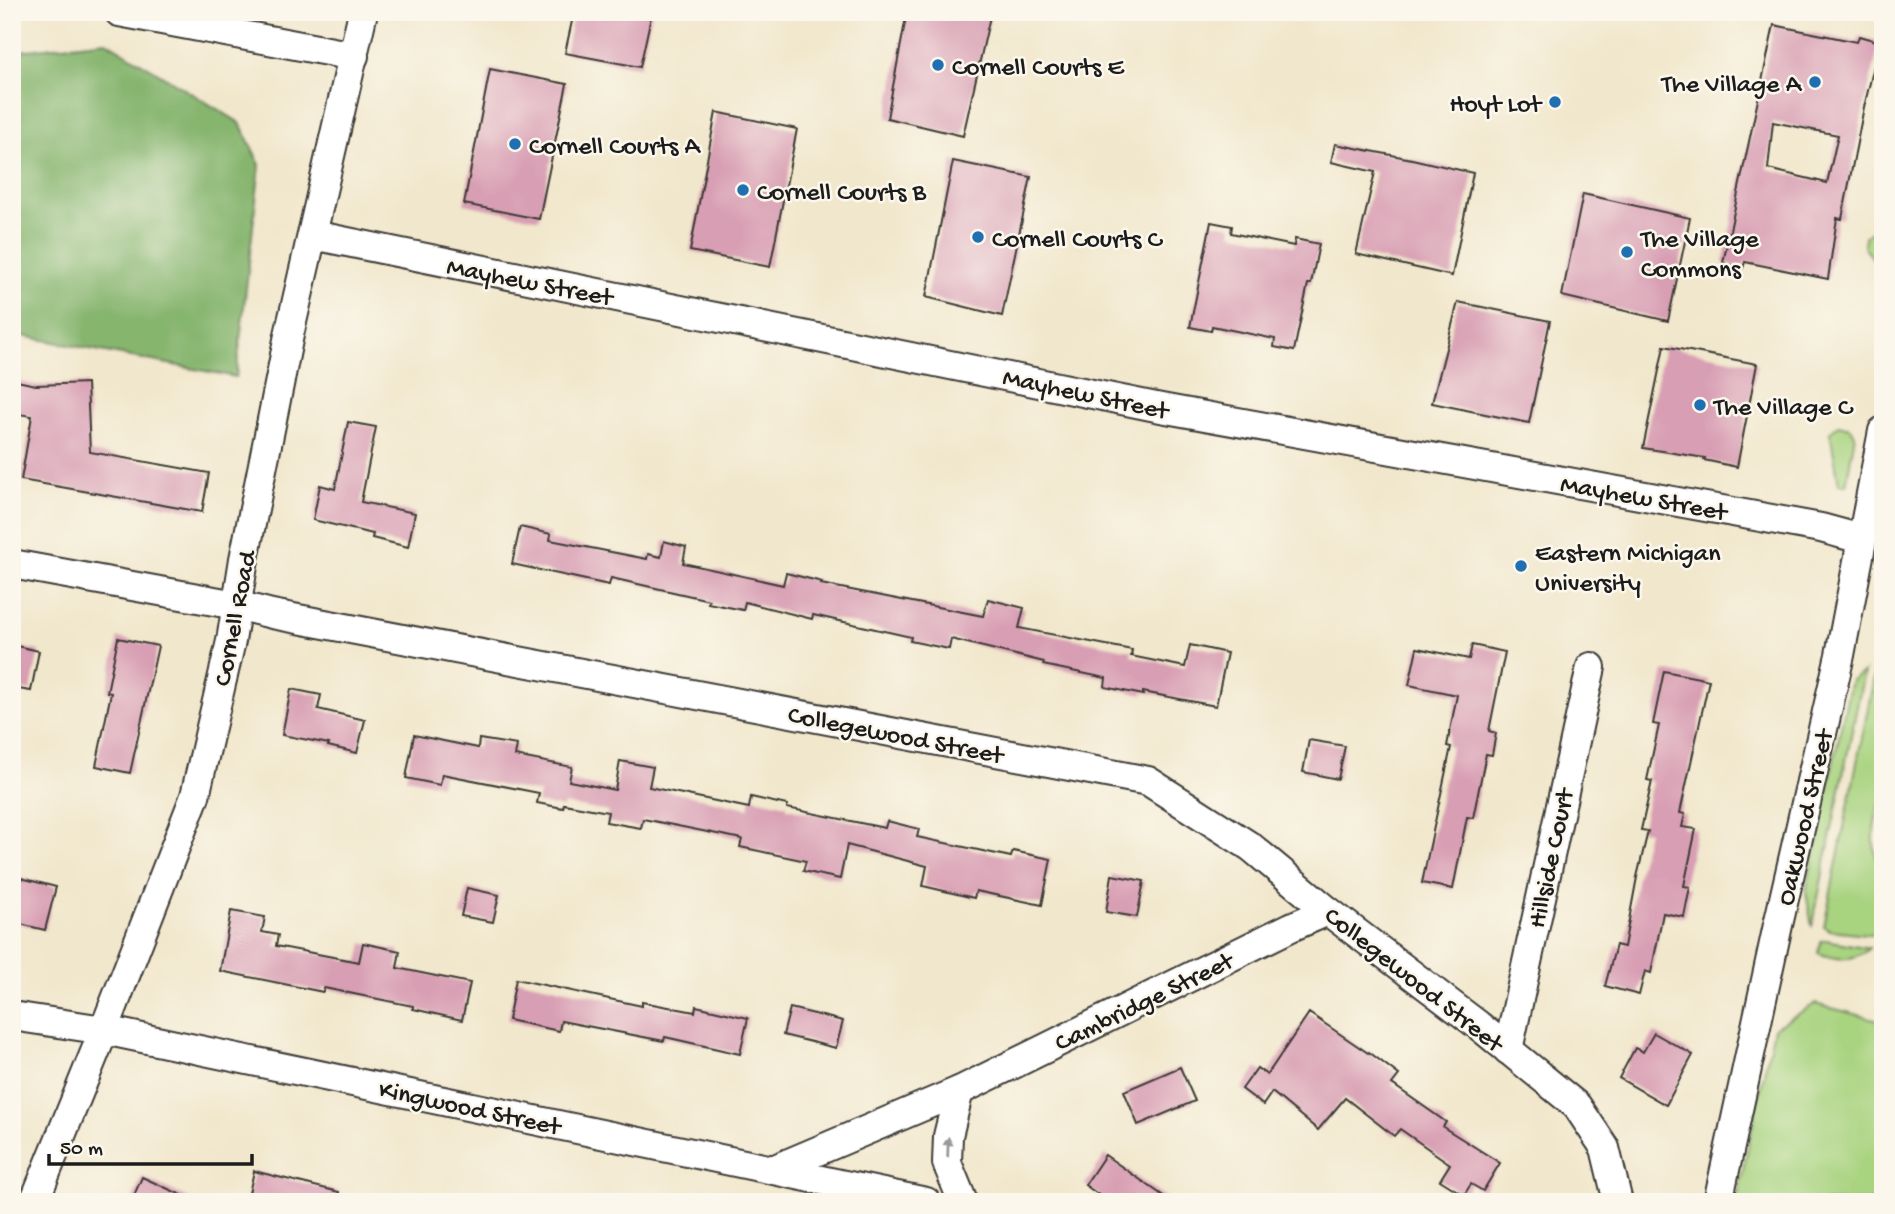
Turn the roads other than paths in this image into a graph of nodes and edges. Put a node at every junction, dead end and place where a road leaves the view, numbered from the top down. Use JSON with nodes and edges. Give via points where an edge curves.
{"nodes":[{"id":1,"x":119,"y":12,"type":"edge"},
{"id":2,"x":363,"y":12,"type":"edge"},
{"id":3,"x":354,"y":56,"type":"junction"},
{"id":4,"x":313,"y":235,"type":"junction"},
{"id":5,"x":1883,"y":431,"type":"edge"},
{"id":6,"x":1861,"y":539,"type":"junction"},
{"id":7,"x":12,"y":564,"type":"edge"},
{"id":8,"x":236,"y":605,"type":"junction"},
{"id":9,"x":1591,"y":667,"type":"dead end"},
{"id":10,"x":1328,"y":911,"type":"junction"},
{"id":11,"x":12,"y":1016,"type":"edge"},
{"id":12,"x":104,"y":1030,"type":"junction"},
{"id":13,"x":1508,"y":1049,"type":"junction"},
{"id":14,"x":959,"y":1091,"type":"junction"},
{"id":15,"x":775,"y":1169,"type":"junction"},
{"id":16,"x":34,"y":1202,"type":"edge"},
{"id":17,"x":926,"y":1202,"type":"edge"},
{"id":18,"x":964,"y":1202,"type":"edge"},
{"id":19,"x":1618,"y":1202,"type":"edge"},
{"id":20,"x":1718,"y":1202,"type":"edge"}],
"edges":[{"from":1,"to":3,"type":"street"},
{"from":2,"to":3,"type":"street","name":"Cornell Road"},
{"from":3,"to":4,"type":"street","name":"Cornell Road"},
{"from":4,"to":6,"type":"street","name":"Mayhew Street","via":[[1161,408]]},
{"from":4,"to":8,"type":"street","name":"Cornell Road"},
{"from":5,"to":6,"type":"street","name":"Oakwood Street"},
{"from":6,"to":20,"type":"street","name":"Oakwood Street","via":[[1840,655]]},
{"from":7,"to":8,"type":"street","name":"Collegewood Street"},
{"from":8,"to":10,"type":"street","name":"Collegewood Street","via":[[1148,781],[1251,848]]},
{"from":8,"to":12,"type":"street","name":"Cornell Road","via":[[195,796]]},
{"from":9,"to":13,"type":"street","name":"Hillside Court"},
{"from":10,"to":13,"type":"street","name":"Collegewood Street"},
{"from":10,"to":14,"type":"street","name":"Cambridge Street"},
{"from":11,"to":12,"type":"street","name":"Kingwood Street"},
{"from":12,"to":15,"type":"street","name":"Kingwood Street"},
{"from":12,"to":16,"type":"street","name":"Cornell Road"},
{"from":13,"to":19,"type":"street","name":"Collegewood Street","via":[[1577,1106],[1605,1148]]},
{"from":14,"to":15,"type":"street","name":"Cambridge Street"},
{"from":18,"to":14,"type":"street","one_way":true,"via":[[947,1163]]},
{"from":15,"to":17,"type":"street","name":"Kingwood Street"}]}
